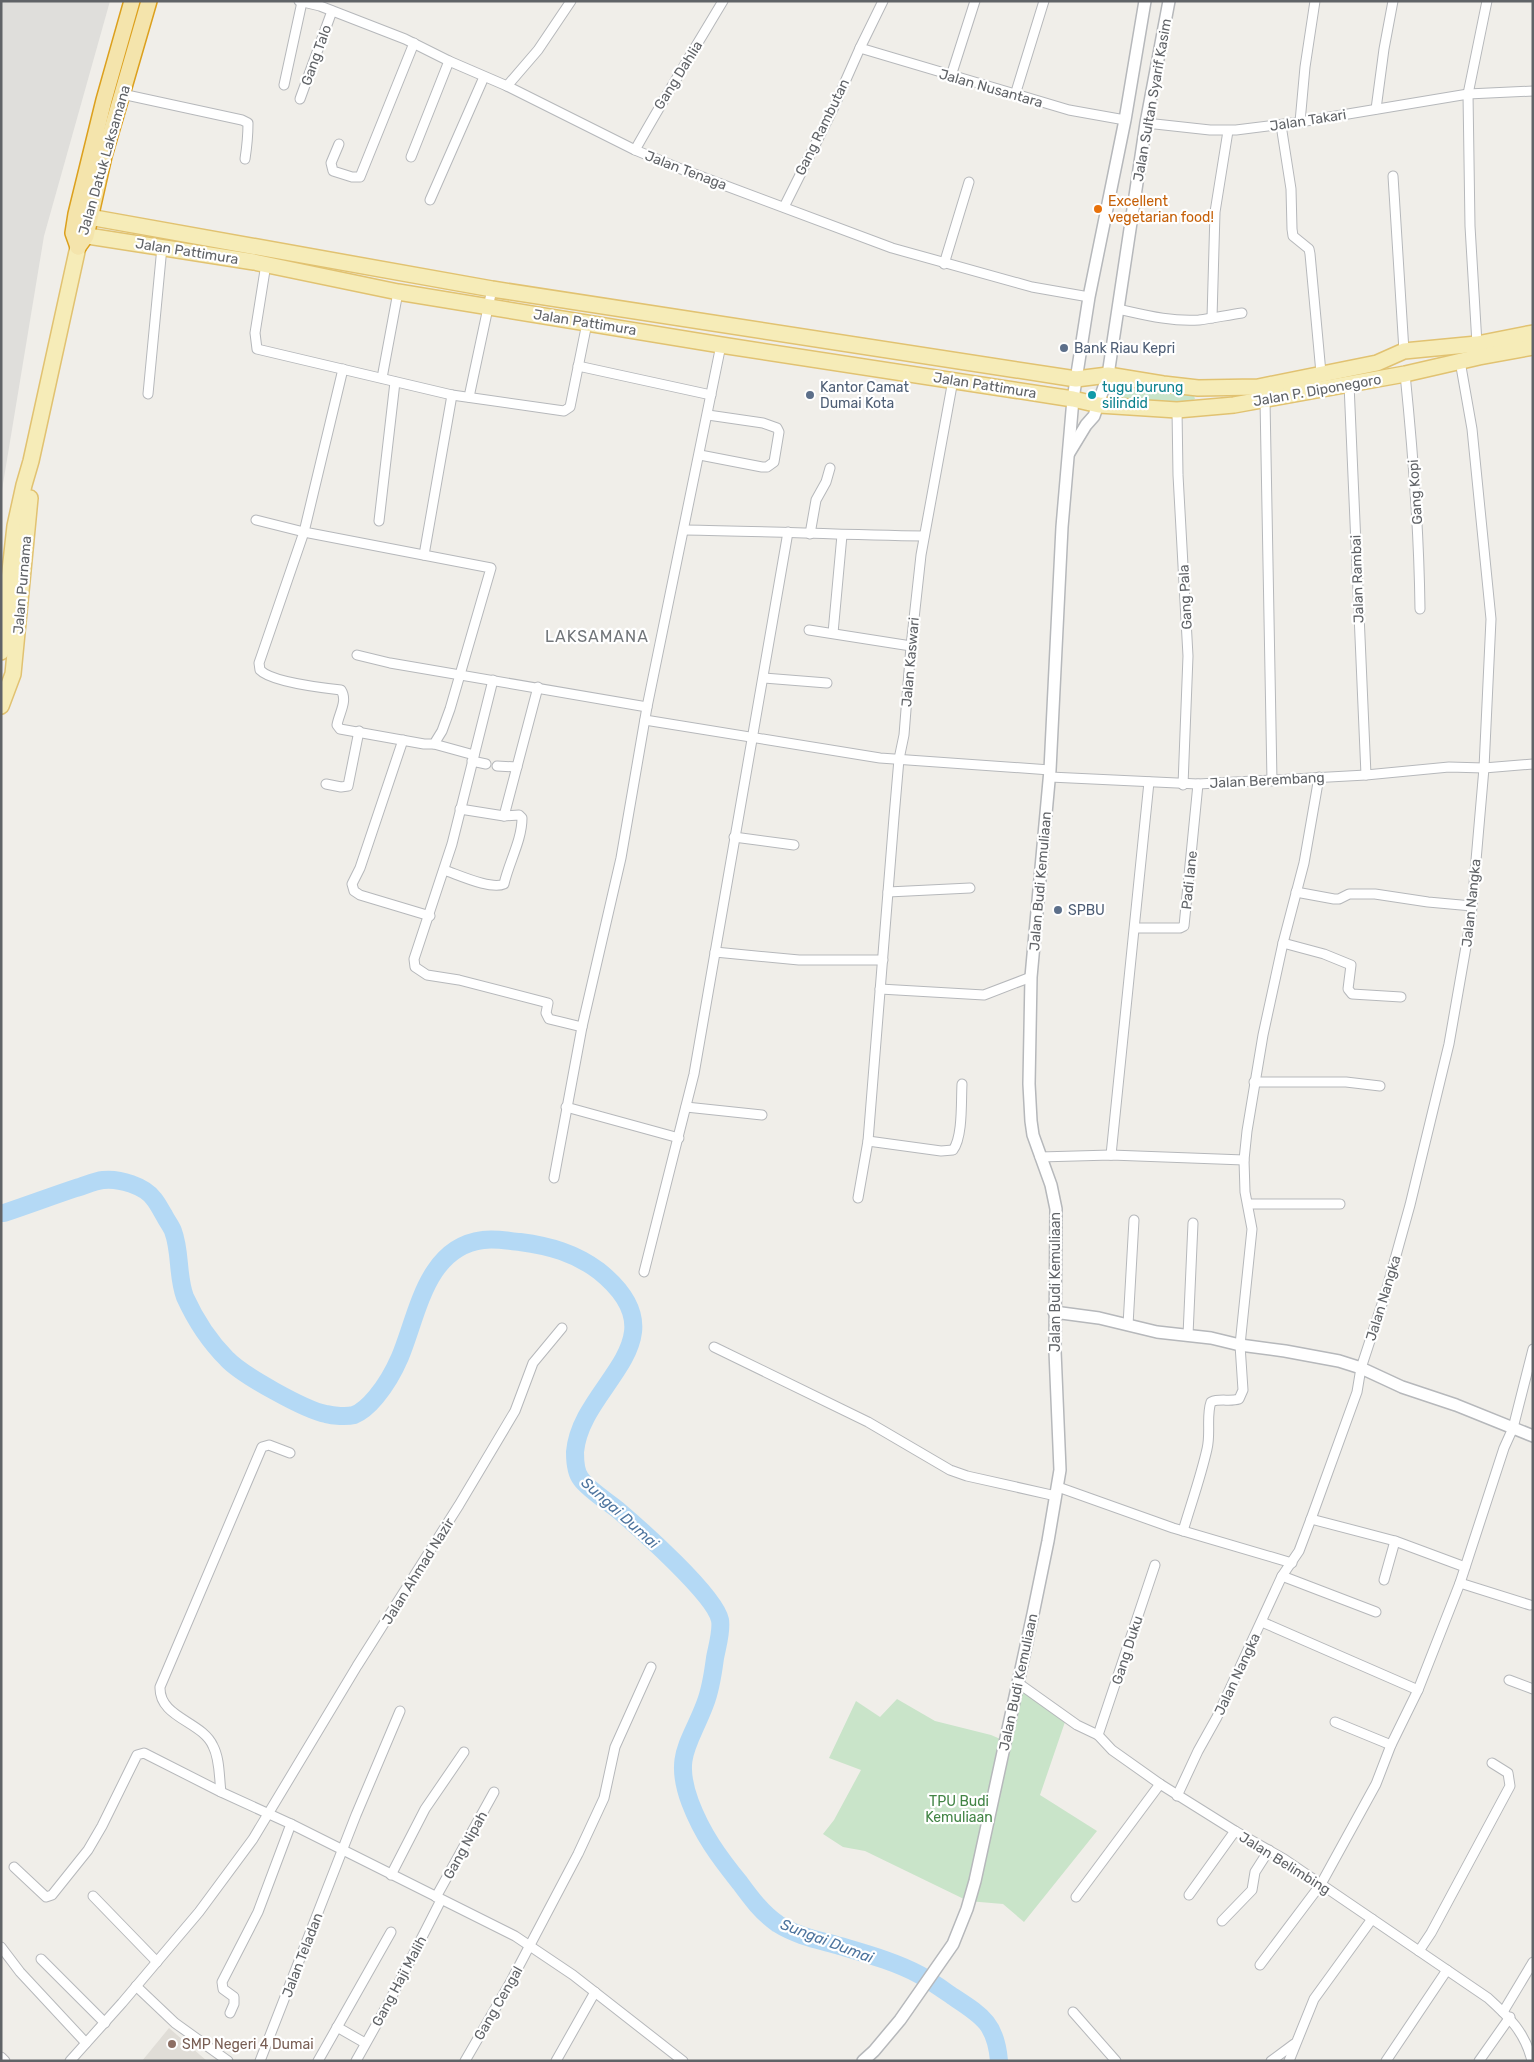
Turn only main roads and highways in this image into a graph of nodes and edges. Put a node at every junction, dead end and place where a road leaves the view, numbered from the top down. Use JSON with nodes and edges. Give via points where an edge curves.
{"nodes":[{"id":1,"x":132,"y":1,"type":"edge"},
{"id":2,"x":149,"y":1,"type":"edge"},
{"id":3,"x":83,"y":216,"type":"junction"},
{"id":4,"x":79,"y":239,"type":"junction"},
{"id":5,"x":1533,"y":333,"type":"edge"},
{"id":6,"x":1533,"y":347,"type":"edge"},
{"id":7,"x":1099,"y":405,"type":"joint"},
{"id":8,"x":31,"y":461,"type":"junction"},
{"id":9,"x":1,"y":652,"type":"edge"},
{"id":10,"x":1,"y":706,"type":"edge"}],
"edges":[{"from":1,"to":3,"type":"highway","name":"Jalan Datuk Laksamana","via":[[104,100]]},
{"from":2,"to":3,"type":"highway","name":"Jalan Datuk Laksamana"},
{"from":3,"to":4,"type":"highway","name":"Jalan Datuk Laksamana"},
{"from":3,"to":5,"type":"main road","name":"Jalan Pattimura","via":[[492,289],[1076,379],[1108,375],[1163,384],[1258,387],[1378,362],[1404,351],[1476,344]]},
{"from":4,"to":7,"type":"main road","name":"Jalan Pattimura","via":[[162,247],[266,264],[398,292]]},
{"from":4,"to":8,"type":"main road","name":"Jalan Purnama"},
{"from":6,"to":7,"type":"main road","name":"Jalan P. Diponegoro","via":[[1234,406],[1177,410]]},
{"from":8,"to":9,"type":"main road","name":"Jalan Purnama","via":[[15,526]]},
{"from":8,"to":10,"type":"main road","name":"Jalan Purnama","via":[[14,674]]}]}
